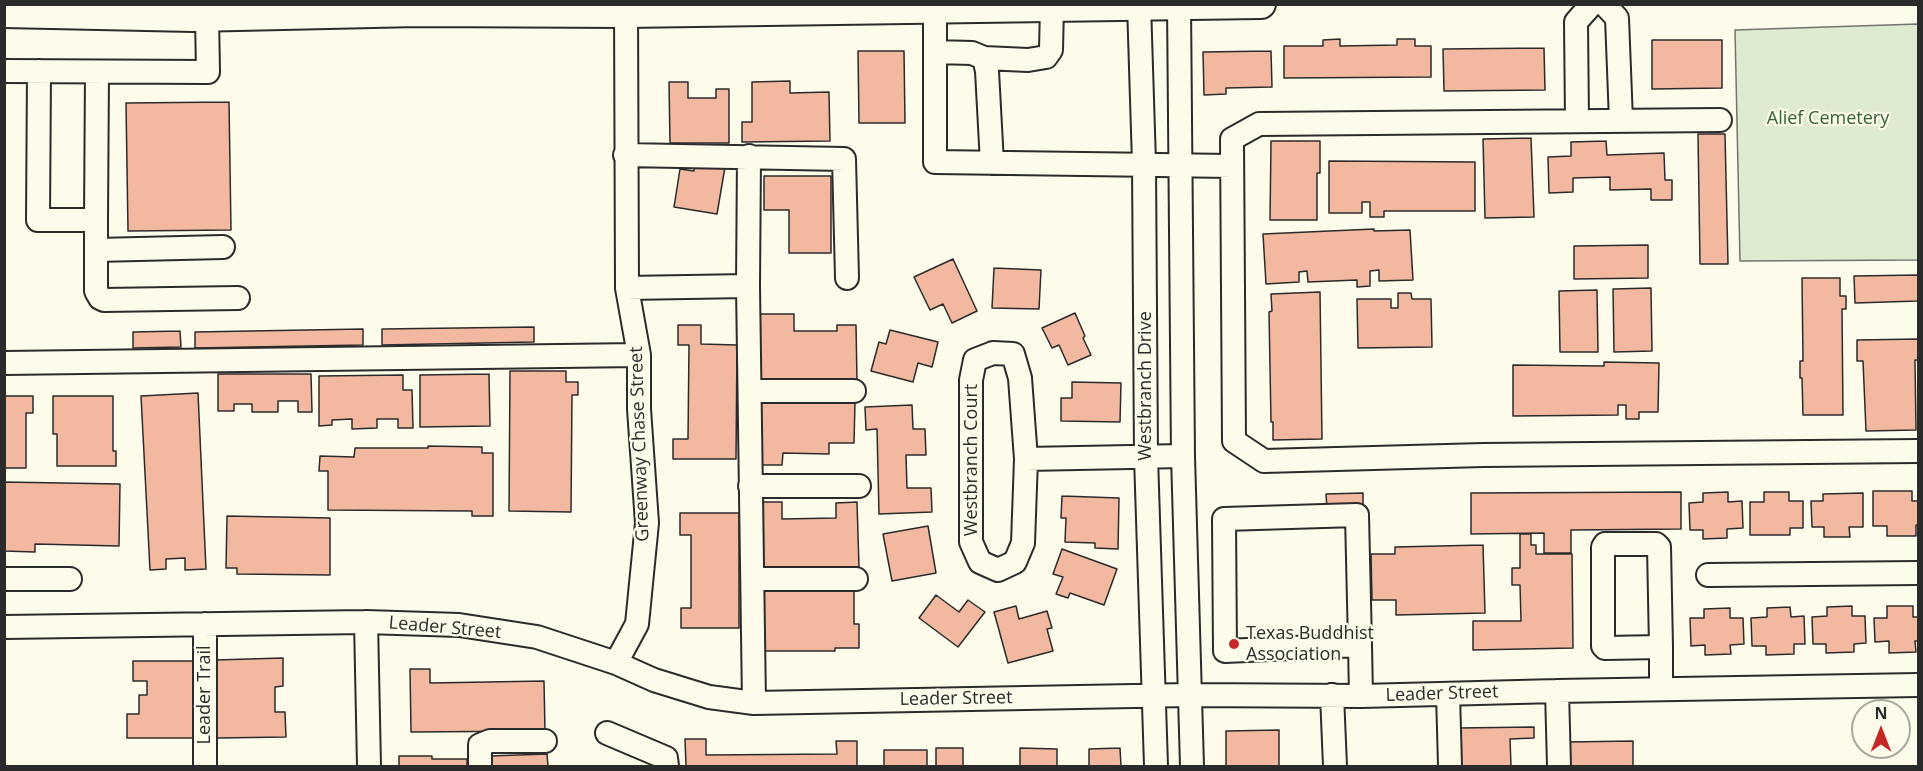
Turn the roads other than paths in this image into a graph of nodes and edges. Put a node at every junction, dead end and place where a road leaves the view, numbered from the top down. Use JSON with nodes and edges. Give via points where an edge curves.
{"nodes":[{"id":1,"x":1261,"y":4,"type":"edge"},
{"id":2,"x":1592,"y":4,"type":"edge"},
{"id":3,"x":1604,"y":4,"type":"edge"},
{"id":4,"x":1179,"y":5,"type":"edge"},
{"id":5,"x":935,"y":6,"type":"edge"},
{"id":6,"x":1139,"y":6,"type":"edge"},
{"id":7,"x":1052,"y":7,"type":"junction"},
{"id":8,"x":525,"y":8,"type":"edge"},
{"id":9,"x":626,"y":9,"type":"edge"},
{"id":10,"x":4,"y":13,"type":"edge"},
{"id":11,"x":198,"y":13,"type":"edge"},
{"id":12,"x":935,"y":52,"type":"junction"},
{"id":13,"x":984,"y":58,"type":"junction"},
{"id":14,"x":4,"y":71,"type":"edge"},
{"id":15,"x":39,"y":71,"type":"junction"},
{"id":16,"x":97,"y":72,"type":"junction"},
{"id":17,"x":1577,"y":120,"type":"junction"},
{"id":18,"x":1720,"y":120,"type":"dead end"},
{"id":19,"x":1621,"y":121,"type":"junction"},
{"id":20,"x":625,"y":155,"type":"junction"},
{"id":21,"x":749,"y":156,"type":"junction"},
{"id":22,"x":992,"y":163,"type":"junction"},
{"id":23,"x":1144,"y":164,"type":"junction"},
{"id":24,"x":1180,"y":165,"type":"junction"},
{"id":25,"x":1232,"y":166,"type":"junction"},
{"id":26,"x":96,"y":220,"type":"junction"},
{"id":27,"x":223,"y":247,"type":"dead end"},
{"id":28,"x":96,"y":250,"type":"junction"},
{"id":29,"x":847,"y":278,"type":"dead end"},
{"id":30,"x":748,"y":286,"type":"junction"},
{"id":31,"x":627,"y":288,"type":"junction"},
{"id":32,"x":238,"y":298,"type":"dead end"},
{"id":33,"x":639,"y":355,"type":"junction"},
{"id":34,"x":4,"y":363,"type":"edge"},
{"id":35,"x":750,"y":391,"type":"junction"},
{"id":36,"x":854,"y":391,"type":"dead end"},
{"id":37,"x":1918,"y":451,"type":"edge"},
{"id":38,"x":1183,"y":456,"type":"junction"},
{"id":39,"x":1146,"y":457,"type":"junction"},
{"id":40,"x":1026,"y":459,"type":"junction"},
{"id":41,"x":750,"y":486,"type":"junction"},
{"id":42,"x":858,"y":486,"type":"dead end"},
{"id":43,"x":1918,"y":573,"type":"edge"},
{"id":44,"x":1708,"y":575,"type":"dead end"},
{"id":45,"x":4,"y":579,"type":"edge"},
{"id":46,"x":70,"y":579,"type":"dead end"},
{"id":47,"x":753,"y":579,"type":"junction"},
{"id":48,"x":856,"y":579,"type":"dead end"},
{"id":49,"x":366,"y":622,"type":"junction"},
{"id":50,"x":205,"y":624,"type":"junction"},
{"id":51,"x":4,"y":627,"type":"edge"},
{"id":52,"x":1360,"y":645,"type":"junction"},
{"id":53,"x":1661,"y":647,"type":"junction"},
{"id":54,"x":616,"y":663,"type":"junction"},
{"id":55,"x":1918,"y":685,"type":"edge"},
{"id":56,"x":1661,"y":689,"type":"junction"},
{"id":57,"x":1557,"y":691,"type":"junction"},
{"id":58,"x":1448,"y":694,"type":"junction"},
{"id":59,"x":1188,"y":695,"type":"junction"},
{"id":60,"x":1332,"y":695,"type":"junction"},
{"id":61,"x":1154,"y":696,"type":"junction"},
{"id":62,"x":1361,"y":696,"type":"junction"},
{"id":63,"x":754,"y":703,"type":"junction"},
{"id":64,"x":607,"y":733,"type":"dead end"},
{"id":65,"x":545,"y":741,"type":"dead end"},
{"id":66,"x":205,"y":766,"type":"edge"},
{"id":67,"x":369,"y":766,"type":"edge"},
{"id":68,"x":480,"y":766,"type":"edge"},
{"id":69,"x":667,"y":766,"type":"edge"},
{"id":70,"x":1156,"y":766,"type":"edge"},
{"id":71,"x":1192,"y":766,"type":"edge"},
{"id":72,"x":1335,"y":766,"type":"edge"},
{"id":73,"x":1450,"y":766,"type":"edge"},
{"id":74,"x":1559,"y":766,"type":"edge"}],
"edges":[{"from":1,"to":4,"type":"main road"},
{"from":2,"to":17,"type":"street","via":[[1576,22]]},
{"from":3,"to":19,"type":"street","via":[[1617,18]]},
{"from":4,"to":6,"type":"main road"},
{"from":4,"to":24,"type":"street","name":"Westbranch Drive"},
{"from":5,"to":7,"type":"main road"},
{"from":5,"to":9,"type":"main road"},
{"from":5,"to":12,"type":"street"},
{"from":6,"to":7,"type":"main road"},
{"from":6,"to":23,"type":"street","name":"Westbranch Drive"},
{"from":7,"to":13,"type":"street","via":[[1051,50],[1046,57]]},
{"from":8,"to":9,"type":"main road"},
{"from":8,"to":11,"type":"main road"},
{"from":9,"to":20,"type":"street","name":"Greenway Chase Street"},
{"from":10,"to":11,"type":"main road"},
{"from":11,"to":16,"type":"street","via":[[208,72]]},
{"from":12,"to":13,"type":"street","via":[[972,53]]},
{"from":12,"to":22,"type":"street","via":[[935,162]]},
{"from":13,"to":22,"type":"street"},
{"from":14,"to":15,"type":"street"},
{"from":15,"to":16,"type":"street"},
{"from":15,"to":26,"type":"street","via":[[38,220]]},
{"from":16,"to":26,"type":"street"},
{"from":17,"to":19,"type":"street"},
{"from":17,"to":25,"type":"street","via":[[1259,124],[1232,139]]},
{"from":18,"to":19,"type":"street"},
{"from":20,"to":21,"type":"street"},
{"from":20,"to":31,"type":"street","name":"Greenway Chase Street"},
{"from":21,"to":29,"type":"street","via":[[844,159]]},
{"from":21,"to":30,"type":"street"},
{"from":22,"to":23,"type":"street"},
{"from":23,"to":24,"type":"street"},
{"from":23,"to":39,"type":"street","name":"Westbranch Drive"},
{"from":24,"to":25,"type":"street"},
{"from":24,"to":38,"type":"street","name":"Westbranch Drive"},
{"from":25,"to":37,"type":"street","via":[[1234,441],[1264,461]]},
{"from":26,"to":28,"type":"street"},
{"from":27,"to":28,"type":"street"},
{"from":28,"to":32,"type":"street","via":[[96,291],[104,300]]},
{"from":30,"to":31,"type":"street"},
{"from":30,"to":35,"type":"street"},
{"from":31,"to":33,"type":"street","name":"Greenway Chase Street"},
{"from":33,"to":34,"type":"street"},
{"from":33,"to":54,"type":"street","name":"Greenway Chase Street","via":[[647,523],[637,624]]},
{"from":35,"to":36,"type":"street"},
{"from":35,"to":41,"type":"street"},
{"from":38,"to":39,"type":"street"},
{"from":38,"to":59,"type":"street","name":"Westbranch Drive"},
{"from":39,"to":40,"type":"street"},
{"from":39,"to":61,"type":"street","name":"Westbranch Drive"},
{"from":40,"to":40,"type":"street","name":"Westbranch Court","via":[[1020,378],[1013,354],[993,353],[975,360],[970,380],[971,542],[981,562],[998,570],[1015,562],[1023,543]]},
{"from":41,"to":42,"type":"street"},
{"from":41,"to":47,"type":"street"},
{"from":43,"to":44,"type":"street"},
{"from":45,"to":46,"type":"street"},
{"from":47,"to":48,"type":"street"},
{"from":47,"to":63,"type":"street"},
{"from":49,"to":50,"type":"street","name":"Leader Street"},
{"from":49,"to":54,"type":"street","name":"Leader Street","via":[[459,625],[537,637]]},
{"from":49,"to":67,"type":"street"},
{"from":50,"to":51,"type":"street","name":"Leader Street"},
{"from":50,"to":66,"type":"street","name":"Leader Trail"},
{"from":52,"to":52,"type":"street","via":[[1357,514],[1224,519],[1225,651]]},
{"from":52,"to":62,"type":"street"},
{"from":53,"to":53,"type":"street","via":[[1659,547],[1605,544],[1603,646]]},
{"from":53,"to":56,"type":"street"},
{"from":54,"to":63,"type":"street","name":"Leader Street","via":[[709,697]]},
{"from":55,"to":56,"type":"street","name":"Leader Street"},
{"from":56,"to":57,"type":"street","name":"Leader Street"},
{"from":57,"to":58,"type":"street","name":"Leader Street"},
{"from":57,"to":74,"type":"street"},
{"from":58,"to":62,"type":"street","name":"Leader Street"},
{"from":58,"to":73,"type":"street"},
{"from":59,"to":60,"type":"street","name":"Leader Street"},
{"from":59,"to":61,"type":"street","name":"Leader Street"},
{"from":59,"to":71,"type":"street","name":"Westbranch Drive"},
{"from":60,"to":62,"type":"street","name":"Leader Street"},
{"from":60,"to":72,"type":"street"},
{"from":61,"to":63,"type":"street","name":"Leader Street"},
{"from":61,"to":70,"type":"street","name":"Westbranch Drive"},
{"from":64,"to":69,"type":"street","via":[[666,758]]},
{"from":65,"to":68,"type":"street","via":[[490,741],[480,745]]}]}
